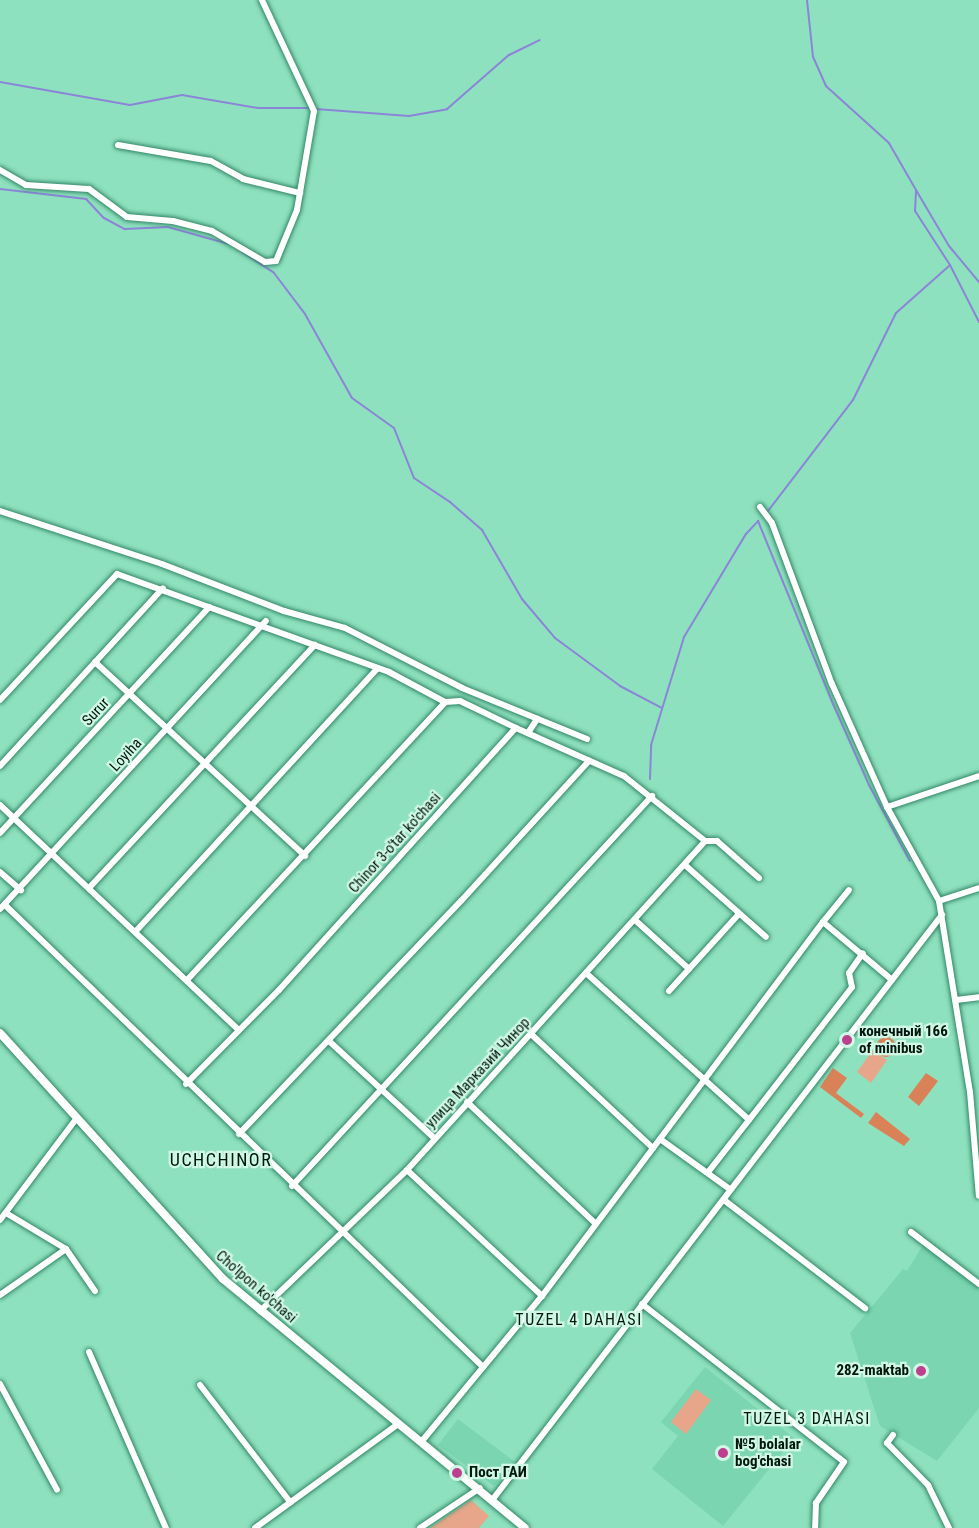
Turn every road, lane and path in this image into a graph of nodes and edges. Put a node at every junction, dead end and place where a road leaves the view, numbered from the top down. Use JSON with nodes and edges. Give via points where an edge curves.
{"nodes":[{"id":1,"x":262,"y":0,"type":"edge"},
{"id":2,"x":118,"y":145,"type":"dead end"},
{"id":3,"x":0,"y":170,"type":"edge"},
{"id":4,"x":300,"y":193,"type":"junction"},
{"id":5,"x":760,"y":507,"type":"dead end"},
{"id":6,"x":0,"y":511,"type":"edge"},
{"id":7,"x":163,"y":588,"type":"junction"},
{"id":8,"x":209,"y":607,"type":"junction"},
{"id":9,"x":264,"y":624,"type":"junction"},
{"id":10,"x":315,"y":645,"type":"junction"},
{"id":11,"x":95,"y":662,"type":"junction"},
{"id":12,"x":377,"y":669,"type":"junction"},
{"id":13,"x":129,"y":693,"type":"junction"},
{"id":14,"x":0,"y":700,"type":"edge"},
{"id":15,"x":445,"y":702,"type":"junction"},
{"id":16,"x":537,"y":719,"type":"junction"},
{"id":17,"x":167,"y":728,"type":"junction"},
{"id":18,"x":516,"y":728,"type":"junction"},
{"id":19,"x":528,"y":733,"type":"junction"},
{"id":20,"x":587,"y":739,"type":"dead end"},
{"id":21,"x":589,"y":761,"type":"junction"},
{"id":22,"x":205,"y":763,"type":"junction"},
{"id":23,"x":0,"y":766,"type":"edge"},
{"id":24,"x":979,"y":776,"type":"edge"},
{"id":25,"x":651,"y":796,"type":"junction"},
{"id":26,"x":0,"y":805,"type":"edge"},
{"id":27,"x":251,"y":806,"type":"junction"},
{"id":28,"x":887,"y":807,"type":"junction"},
{"id":29,"x":14,"y":818,"type":"junction"},
{"id":30,"x":0,"y":833,"type":"edge"},
{"id":31,"x":705,"y":842,"type":"junction"},
{"id":32,"x":52,"y":853,"type":"junction"},
{"id":33,"x":305,"y":856,"type":"junction"},
{"id":34,"x":685,"y":866,"type":"junction"},
{"id":35,"x":0,"y":872,"type":"edge"},
{"id":36,"x":759,"y":879,"type":"dead end"},
{"id":37,"x":89,"y":888,"type":"junction"},
{"id":38,"x":979,"y":888,"type":"edge"},
{"id":39,"x":21,"y":890,"type":"junction"},
{"id":40,"x":849,"y":890,"type":"dead end"},
{"id":41,"x":939,"y":901,"type":"junction"},
{"id":42,"x":2,"y":907,"type":"edge"},
{"id":43,"x":738,"y":915,"type":"junction"},
{"id":44,"x":942,"y":915,"type":"junction"},
{"id":45,"x":635,"y":920,"type":"junction"},
{"id":46,"x":824,"y":920,"type":"junction"},
{"id":47,"x":136,"y":931,"type":"junction"},
{"id":48,"x":766,"y":938,"type":"dead end"},
{"id":49,"x":863,"y":953,"type":"junction"},
{"id":50,"x":689,"y":969,"type":"junction"},
{"id":51,"x":586,"y":973,"type":"junction"},
{"id":52,"x":188,"y":979,"type":"junction"},
{"id":53,"x":892,"y":980,"type":"junction"},
{"id":54,"x":669,"y":991,"type":"dead end"},
{"id":55,"x":979,"y":996,"type":"edge"},
{"id":56,"x":957,"y":1000,"type":"junction"},
{"id":57,"x":239,"y":1030,"type":"junction"},
{"id":58,"x":531,"y":1034,"type":"junction"},
{"id":59,"x":2,"y":1039,"type":"edge"},
{"id":60,"x":329,"y":1041,"type":"junction"},
{"id":61,"x":703,"y":1082,"type":"junction"},
{"id":62,"x":186,"y":1084,"type":"junction"},
{"id":63,"x":382,"y":1091,"type":"junction"},
{"id":64,"x":467,"y":1102,"type":"junction"},
{"id":65,"x":77,"y":1118,"type":"junction"},
{"id":66,"x":749,"y":1120,"type":"junction"},
{"id":67,"x":239,"y":1134,"type":"junction"},
{"id":68,"x":434,"y":1138,"type":"junction"},
{"id":69,"x":660,"y":1139,"type":"junction"},
{"id":70,"x":653,"y":1148,"type":"junction"},
{"id":71,"x":407,"y":1170,"type":"junction"},
{"id":72,"x":709,"y":1171,"type":"junction"},
{"id":73,"x":292,"y":1186,"type":"junction"},
{"id":74,"x":732,"y":1190,"type":"junction"},
{"id":75,"x":979,"y":1196,"type":"edge"},
{"id":76,"x":724,"y":1200,"type":"junction"},
{"id":77,"x":6,"y":1213,"type":"junction"},
{"id":78,"x":0,"y":1220,"type":"edge"},
{"id":79,"x":595,"y":1222,"type":"junction"},
{"id":80,"x":911,"y":1232,"type":"dead end"},
{"id":81,"x":343,"y":1235,"type":"junction"},
{"id":82,"x":66,"y":1249,"type":"junction"},
{"id":83,"x":979,"y":1284,"type":"edge"},
{"id":84,"x":95,"y":1291,"type":"dead end"},
{"id":85,"x":0,"y":1295,"type":"edge"},
{"id":86,"x":542,"y":1296,"type":"junction"},
{"id":87,"x":642,"y":1304,"type":"junction"},
{"id":88,"x":865,"y":1308,"type":"dead end"},
{"id":89,"x":260,"y":1311,"type":"junction"},
{"id":90,"x":89,"y":1352,"type":"dead end"},
{"id":91,"x":483,"y":1367,"type":"junction"},
{"id":92,"x":0,"y":1384,"type":"edge"},
{"id":93,"x":200,"y":1385,"type":"dead end"},
{"id":94,"x":398,"y":1424,"type":"junction"},
{"id":95,"x":892,"y":1435,"type":"dead end"},
{"id":96,"x":422,"y":1442,"type":"junction"},
{"id":97,"x":480,"y":1488,"type":"junction"},
{"id":98,"x":57,"y":1490,"type":"dead end"},
{"id":99,"x":493,"y":1499,"type":"junction"},
{"id":100,"x":290,"y":1502,"type":"junction"},
{"id":101,"x":166,"y":1528,"type":"edge"},
{"id":102,"x":255,"y":1528,"type":"edge"},
{"id":103,"x":420,"y":1528,"type":"edge"},
{"id":104,"x":525,"y":1528,"type":"edge"},
{"id":105,"x":815,"y":1528,"type":"edge"},
{"id":106,"x":949,"y":1528,"type":"edge"}],
"edges":[{"from":1,"to":4,"type":"street","via":[[314,111]]},
{"from":2,"to":4,"type":"street","via":[[211,161],[243,179]]},
{"from":3,"to":4,"type":"street","via":[[26,185],[89,189],[127,217],[173,221],[212,231],[271,263],[280,256]]},
{"from":5,"to":28,"type":"street","via":[[772,523],[832,684]]},
{"from":6,"to":16,"type":"street","via":[[162,564],[284,611],[345,628],[462,688]]},
{"from":7,"to":8,"type":"street"},
{"from":7,"to":11,"type":"street"},
{"from":7,"to":14,"type":"street","via":[[117,574]]},
{"from":8,"to":9,"type":"street"},
{"from":8,"to":13,"type":"street","name":"Surur"},
{"from":9,"to":10,"type":"street"},
{"from":9,"to":17,"type":"street","name":"Loyiha"},
{"from":10,"to":12,"type":"street"},
{"from":10,"to":22,"type":"street"},
{"from":11,"to":13,"type":"street"},
{"from":11,"to":23,"type":"street"},
{"from":12,"to":15,"type":"street"},
{"from":12,"to":27,"type":"street"},
{"from":13,"to":17,"type":"street"},
{"from":13,"to":29,"type":"street","name":"Surur"},
{"from":15,"to":18,"type":"street","via":[[460,701]]},
{"from":15,"to":33,"type":"street"},
{"from":16,"to":19,"type":"street"},
{"from":16,"to":20,"type":"street"},
{"from":17,"to":22,"type":"street"},
{"from":17,"to":32,"type":"street","name":"Loyiha"},
{"from":18,"to":19,"type":"street"},
{"from":18,"to":57,"type":"street","name":"Chinor 3-o'tar ko'chasi"},
{"from":19,"to":21,"type":"street"},
{"from":21,"to":25,"type":"street","via":[[624,776]]},
{"from":21,"to":60,"type":"street"},
{"from":22,"to":27,"type":"street"},
{"from":22,"to":37,"type":"street"},
{"from":24,"to":28,"type":"street"},
{"from":25,"to":31,"type":"street"},
{"from":25,"to":63,"type":"street"},
{"from":26,"to":29,"type":"street"},
{"from":27,"to":33,"type":"street"},
{"from":27,"to":47,"type":"street"},
{"from":28,"to":41,"type":"street"},
{"from":29,"to":30,"type":"street","name":"Surur"},
{"from":29,"to":32,"type":"street"},
{"from":31,"to":34,"type":"street","name":"улица Марказий Чинор"},
{"from":31,"to":36,"type":"street","via":[[717,841]]},
{"from":32,"to":37,"type":"street"},
{"from":32,"to":39,"type":"street","name":"Loyiha"},
{"from":33,"to":52,"type":"street"},
{"from":34,"to":43,"type":"street"},
{"from":34,"to":45,"type":"street","name":"улица Марказий Чинор"},
{"from":35,"to":39,"type":"street"},
{"from":37,"to":47,"type":"street"},
{"from":38,"to":41,"type":"street"},
{"from":39,"to":42,"type":"street","name":"Loyiha"},
{"from":40,"to":46,"type":"street"},
{"from":41,"to":44,"type":"street"},
{"from":42,"to":62,"type":"street"},
{"from":43,"to":48,"type":"street"},
{"from":43,"to":50,"type":"street"},
{"from":44,"to":53,"type":"street"},
{"from":44,"to":56,"type":"street"},
{"from":45,"to":50,"type":"street"},
{"from":45,"to":51,"type":"street","name":"улица Марказий Чинор"},
{"from":46,"to":49,"type":"street"},
{"from":46,"to":61,"type":"street"},
{"from":47,"to":52,"type":"street"},
{"from":49,"to":53,"type":"street"},
{"from":49,"to":66,"type":"street","via":[[849,973],[852,987]]},
{"from":50,"to":54,"type":"street"},
{"from":51,"to":58,"type":"street","name":"улица Марказий Чинор"},
{"from":51,"to":61,"type":"street"},
{"from":52,"to":57,"type":"street"},
{"from":53,"to":74,"type":"street"},
{"from":55,"to":56,"type":"street"},
{"from":56,"to":75,"type":"street"},
{"from":57,"to":62,"type":"street","name":"Chinor 3-o'tar ko'chasi"},
{"from":58,"to":64,"type":"street","name":"улица Марказий Чинор"},
{"from":58,"to":70,"type":"street"},
{"from":59,"to":65,"type":"main road","name":"Cho'lpon ko'chasi"},
{"from":60,"to":63,"type":"street"},
{"from":60,"to":67,"type":"street"},
{"from":61,"to":66,"type":"street"},
{"from":61,"to":69,"type":"street"},
{"from":62,"to":67,"type":"street"},
{"from":63,"to":68,"type":"street"},
{"from":63,"to":73,"type":"street"},
{"from":64,"to":68,"type":"street","name":"улица Марказий Чинор"},
{"from":64,"to":79,"type":"street"},
{"from":65,"to":77,"type":"street"},
{"from":65,"to":89,"type":"main road","name":"Cho'lpon ko'chasi","via":[[194,1250]]},
{"from":66,"to":72,"type":"street"},
{"from":67,"to":73,"type":"street"},
{"from":68,"to":71,"type":"street","name":"улица Марказий Чинор"},
{"from":69,"to":70,"type":"street"},
{"from":69,"to":72,"type":"street"},
{"from":70,"to":79,"type":"street"},
{"from":71,"to":81,"type":"street","name":"улица Марказий Чинор"},
{"from":71,"to":86,"type":"street"},
{"from":72,"to":74,"type":"street"},
{"from":73,"to":81,"type":"street"},
{"from":74,"to":76,"type":"street"},
{"from":76,"to":87,"type":"street"},
{"from":76,"to":88,"type":"street"},
{"from":77,"to":78,"type":"street"},
{"from":77,"to":82,"type":"street"},
{"from":79,"to":86,"type":"street"},
{"from":80,"to":83,"type":"street"},
{"from":81,"to":89,"type":"street","name":"улица Марказий Чинор"},
{"from":81,"to":91,"type":"street"},
{"from":82,"to":84,"type":"street"},
{"from":82,"to":85,"type":"street"},
{"from":86,"to":91,"type":"street"},
{"from":87,"to":99,"type":"street"},
{"from":87,"to":105,"type":"street","via":[[844,1462],[816,1503]]},
{"from":89,"to":94,"type":"main road","name":"Cho'lpon ko'chasi"},
{"from":90,"to":101,"type":"street"},
{"from":91,"to":96,"type":"street"},
{"from":92,"to":98,"type":"street"},
{"from":93,"to":100,"type":"street"},
{"from":94,"to":96,"type":"main road","name":"Cho'lpon ko'chasi"},
{"from":94,"to":100,"type":"street"},
{"from":95,"to":106,"type":"street","via":[[887,1443],[928,1485]]},
{"from":96,"to":97,"type":"main road","name":"Cho'lpon ko'chasi"},
{"from":97,"to":99,"type":"main road","name":"Cho'lpon ko'chasi"},
{"from":97,"to":103,"type":"street"},
{"from":99,"to":104,"type":"main road","name":"Cho'lpon ko'chasi"},
{"from":100,"to":102,"type":"street"}]}
